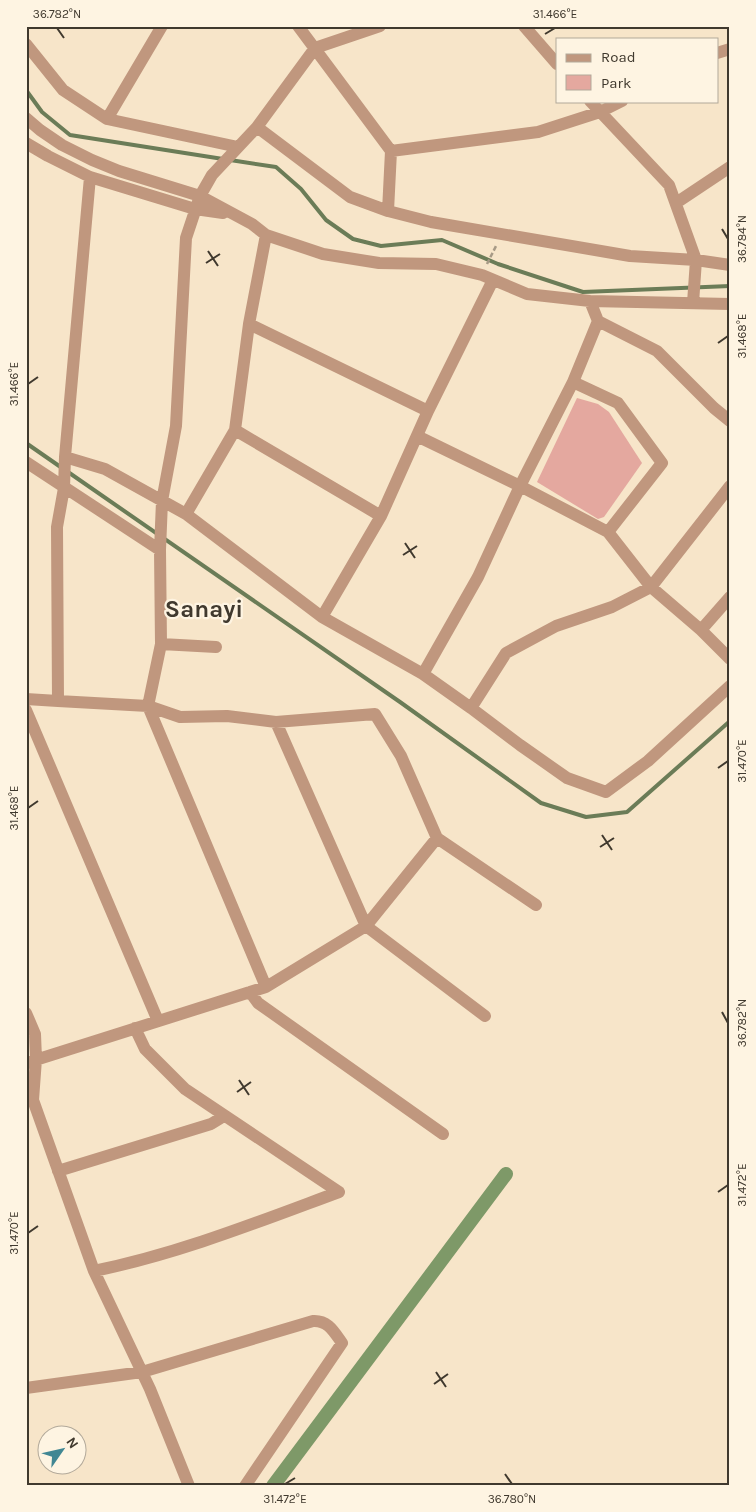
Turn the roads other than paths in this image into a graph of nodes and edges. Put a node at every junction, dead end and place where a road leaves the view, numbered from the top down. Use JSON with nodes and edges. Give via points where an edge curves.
{"nodes":[{"id":1,"x":162,"y":26,"type":"edge"},
{"id":2,"x":298,"y":26,"type":"edge"},
{"id":3,"x":380,"y":26,"type":"edge"},
{"id":4,"x":524,"y":26,"type":"edge"},
{"id":5,"x":26,"y":44,"type":"edge"},
{"id":6,"x":315,"y":48,"type":"junction"},
{"id":7,"x":730,"y":49,"type":"edge"},
{"id":8,"x":718,"y":54,"type":"edge"},
{"id":9,"x":556,"y":63,"type":"edge"},
{"id":10,"x":591,"y":102,"type":"edge"},
{"id":11,"x":620,"y":102,"type":"edge"},
{"id":12,"x":600,"y":112,"type":"junction"},
{"id":13,"x":26,"y":118,"type":"edge"},
{"id":14,"x":107,"y":119,"type":"junction"},
{"id":15,"x":257,"y":127,"type":"junction"},
{"id":16,"x":26,"y":143,"type":"edge"},
{"id":17,"x":237,"y":148,"type":"junction"},
{"id":18,"x":391,"y":151,"type":"junction"},
{"id":19,"x":730,"y":167,"type":"edge"},
{"id":20,"x":90,"y":177,"type":"junction"},
{"id":21,"x":200,"y":196,"type":"junction"},
{"id":22,"x":676,"y":203,"type":"junction"},
{"id":23,"x":195,"y":208,"type":"junction"},
{"id":24,"x":388,"y":211,"type":"junction"},
{"id":25,"x":233,"y":214,"type":"junction"},
{"id":26,"x":266,"y":235,"type":"junction"},
{"id":27,"x":730,"y":264,"type":"edge"},
{"id":28,"x":696,"y":266,"type":"junction"},
{"id":29,"x":488,"y":276,"type":"junction"},
{"id":30,"x":694,"y":298,"type":"junction"},
{"id":31,"x":590,"y":301,"type":"junction"},
{"id":32,"x":730,"y":304,"type":"edge"},
{"id":33,"x":598,"y":321,"type":"junction"},
{"id":34,"x":249,"y":324,"type":"junction"},
{"id":35,"x":573,"y":382,"type":"junction"},
{"id":36,"x":428,"y":411,"type":"junction"},
{"id":37,"x":730,"y":421,"type":"edge"},
{"id":38,"x":235,"y":430,"type":"junction"},
{"id":39,"x":417,"y":436,"type":"junction"},
{"id":40,"x":65,"y":458,"type":"junction"},
{"id":41,"x":26,"y":462,"type":"edge"},
{"id":42,"x":520,"y":486,"type":"junction"},
{"id":43,"x":730,"y":486,"type":"edge"},
{"id":44,"x":64,"y":487,"type":"junction"},
{"id":45,"x":162,"y":503,"type":"junction"},
{"id":46,"x":186,"y":514,"type":"junction"},
{"id":47,"x":380,"y":516,"type":"junction"},
{"id":48,"x":608,"y":532,"type":"junction"},
{"id":49,"x":160,"y":548,"type":"junction"},
{"id":50,"x":651,"y":587,"type":"junction"},
{"id":51,"x":730,"y":597,"type":"edge"},
{"id":52,"x":322,"y":617,"type":"junction"},
{"id":53,"x":701,"y":630,"type":"junction"},
{"id":54,"x":161,"y":644,"type":"junction"},
{"id":55,"x":216,"y":647,"type":"dead end"},
{"id":56,"x":730,"y":659,"type":"edge"},
{"id":57,"x":423,"y":674,"type":"junction"},
{"id":58,"x":730,"y":686,"type":"edge"},
{"id":59,"x":26,"y":699,"type":"edge"},
{"id":60,"x":58,"y":701,"type":"junction"},
{"id":61,"x":148,"y":706,"type":"junction"},
{"id":62,"x":471,"y":708,"type":"junction"},
{"id":63,"x":26,"y":710,"type":"edge"},
{"id":64,"x":276,"y":722,"type":"junction"},
{"id":65,"x":437,"y":838,"type":"junction"},
{"id":66,"x":536,"y":905,"type":"dead end"},
{"id":67,"x":366,"y":926,"type":"junction"},
{"id":68,"x":266,"y":987,"type":"junction"},
{"id":69,"x":250,"y":992,"type":"junction"},
{"id":70,"x":26,"y":1013,"type":"edge"},
{"id":71,"x":485,"y":1016,"type":"dead end"},
{"id":72,"x":158,"y":1021,"type":"junction"},
{"id":73,"x":135,"y":1028,"type":"junction"},
{"id":74,"x":31,"y":1061,"type":"edge"},
{"id":75,"x":224,"y":1116,"type":"junction"},
{"id":76,"x":443,"y":1134,"type":"dead end"},
{"id":77,"x":58,"y":1171,"type":"junction"},
{"id":78,"x":94,"y":1271,"type":"junction"},
{"id":79,"x":142,"y":1372,"type":"junction"},
{"id":80,"x":26,"y":1388,"type":"edge"},
{"id":81,"x":189,"y":1486,"type":"edge"},
{"id":82,"x":245,"y":1486,"type":"edge"}],
"edges":[{"from":1,"to":14,"type":"street"},
{"from":2,"to":6,"type":"street"},
{"from":3,"to":6,"type":"street"},
{"from":4,"to":9,"type":"street"},
{"from":5,"to":14,"type":"street","via":[[63,90]]},
{"from":6,"to":15,"type":"street"},
{"from":6,"to":18,"type":"street"},
{"from":7,"to":8,"type":"street"},
{"from":10,"to":12,"type":"street"},
{"from":11,"to":12,"type":"street"},
{"from":12,"to":18,"type":"street","via":[[538,132]]},
{"from":12,"to":22,"type":"street","via":[[669,185]]},
{"from":13,"to":21,"type":"street","via":[[62,145],[92,160],[119,172]]},
{"from":14,"to":17,"type":"street"},
{"from":15,"to":17,"type":"street"},
{"from":15,"to":24,"type":"street","via":[[350,197]]},
{"from":16,"to":20,"type":"street"},
{"from":17,"to":21,"type":"street","via":[[212,175]]},
{"from":18,"to":24,"type":"street"},
{"from":19,"to":22,"type":"street"},
{"from":20,"to":23,"type":"street"},
{"from":20,"to":40,"type":"street"},
{"from":21,"to":23,"type":"street"},
{"from":21,"to":25,"type":"street"},
{"from":22,"to":28,"type":"street"},
{"from":23,"to":25,"type":"street"},
{"from":23,"to":45,"type":"street","via":[[186,238],[176,426]]},
{"from":24,"to":28,"type":"street","via":[[431,222]]},
{"from":25,"to":26,"type":"street"},
{"from":26,"to":29,"type":"street","via":[[323,254],[379,263],[436,264]]},
{"from":26,"to":34,"type":"street"},
{"from":27,"to":28,"type":"street"},
{"from":28,"to":30,"type":"street"},
{"from":29,"to":31,"type":"street","via":[[526,294]]},
{"from":29,"to":36,"type":"street"},
{"from":30,"to":31,"type":"street"},
{"from":30,"to":32,"type":"street"},
{"from":31,"to":33,"type":"street"},
{"from":33,"to":35,"type":"street"},
{"from":33,"to":37,"type":"street","via":[[657,351]]},
{"from":34,"to":36,"type":"street"},
{"from":34,"to":38,"type":"street"},
{"from":35,"to":42,"type":"street"},
{"from":35,"to":48,"type":"street","via":[[618,403],[662,463]]},
{"from":36,"to":39,"type":"street"},
{"from":38,"to":46,"type":"street"},
{"from":38,"to":47,"type":"street"},
{"from":39,"to":42,"type":"street"},
{"from":39,"to":47,"type":"street"},
{"from":40,"to":44,"type":"street"},
{"from":40,"to":45,"type":"street","via":[[105,469]]},
{"from":41,"to":44,"type":"street"},
{"from":42,"to":48,"type":"street"},
{"from":42,"to":57,"type":"street","via":[[478,577]]},
{"from":43,"to":50,"type":"street"},
{"from":44,"to":49,"type":"street"},
{"from":44,"to":60,"type":"street","via":[[58,526]]},
{"from":45,"to":46,"type":"street"},
{"from":45,"to":49,"type":"street"},
{"from":46,"to":52,"type":"street"},
{"from":47,"to":52,"type":"street"},
{"from":48,"to":50,"type":"street"},
{"from":49,"to":54,"type":"street"},
{"from":50,"to":53,"type":"street"},
{"from":50,"to":62,"type":"street","via":[[612,607],[556,626],[506,653]]},
{"from":51,"to":53,"type":"street"},
{"from":52,"to":57,"type":"street"},
{"from":53,"to":56,"type":"street"},
{"from":54,"to":55,"type":"street"},
{"from":54,"to":61,"type":"street"},
{"from":57,"to":62,"type":"street"},
{"from":58,"to":62,"type":"street","via":[[648,761],[606,792],[567,778]]},
{"from":59,"to":60,"type":"street"},
{"from":60,"to":61,"type":"street"},
{"from":61,"to":64,"type":"street","via":[[180,717],[226,716]]},
{"from":61,"to":68,"type":"street"},
{"from":63,"to":72,"type":"street"},
{"from":64,"to":65,"type":"street","via":[[375,714],[401,756]]},
{"from":64,"to":67,"type":"street"},
{"from":65,"to":66,"type":"street"},
{"from":65,"to":67,"type":"street"},
{"from":67,"to":68,"type":"street"},
{"from":67,"to":71,"type":"street"},
{"from":68,"to":69,"type":"street"},
{"from":69,"to":72,"type":"street"},
{"from":69,"to":76,"type":"street","via":[[258,1003]]},
{"from":70,"to":74,"type":"street","via":[[35,1034]]},
{"from":72,"to":73,"type":"street"},
{"from":73,"to":74,"type":"street"},
{"from":73,"to":75,"type":"street","via":[[145,1048],[185,1089]]},
{"from":74,"to":77,"type":"street","via":[[33,1100]]},
{"from":75,"to":77,"type":"street","via":[[211,1124]]},
{"from":75,"to":78,"type":"street","via":[[339,1192],[137,1263]]},
{"from":77,"to":78,"type":"street"},
{"from":78,"to":79,"type":"street"},
{"from":79,"to":80,"type":"street"},
{"from":79,"to":81,"type":"street"},
{"from":79,"to":82,"type":"street","via":[[314,1321],[329,1325],[342,1343]]}]}
